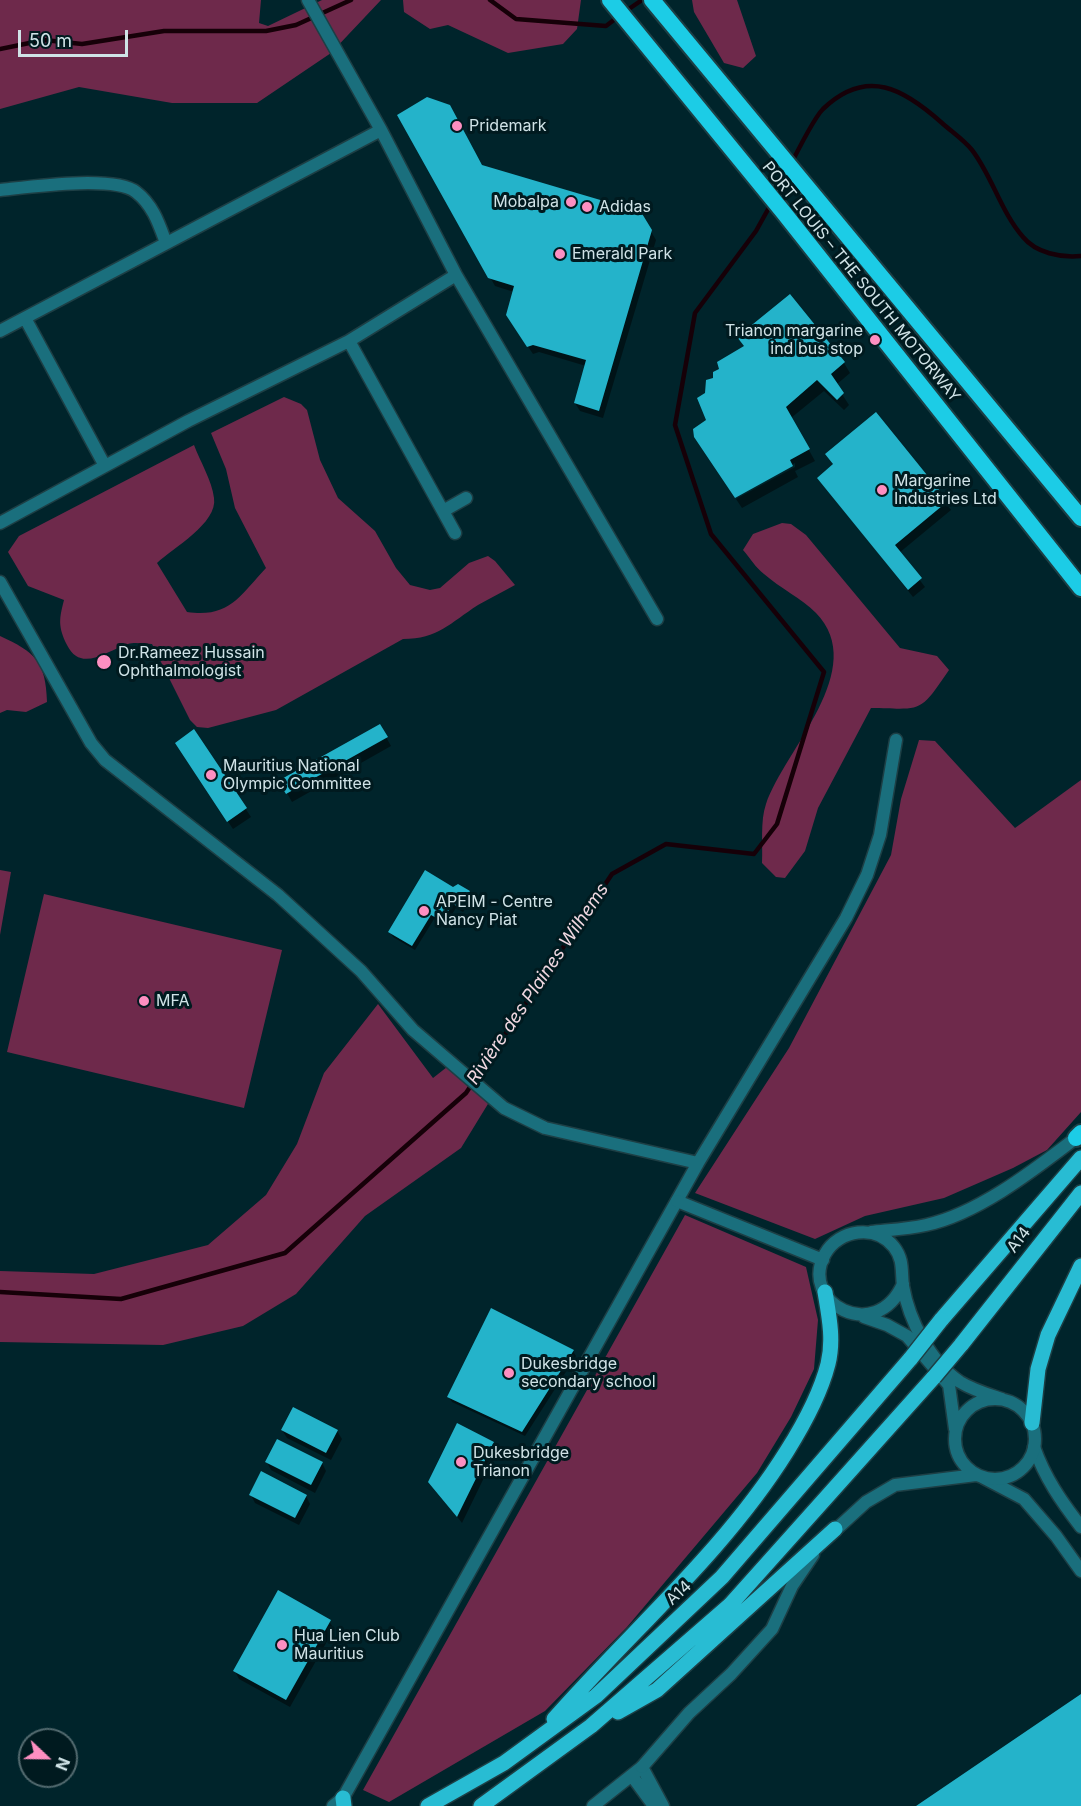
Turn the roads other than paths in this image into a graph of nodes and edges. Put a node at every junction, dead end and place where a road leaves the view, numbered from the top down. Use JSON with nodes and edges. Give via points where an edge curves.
{"nodes":[{"id":1,"x":308,"y":0,"type":"edge"},
{"id":2,"x":610,"y":0,"type":"edge"},
{"id":3,"x":654,"y":3,"type":"edge"},
{"id":4,"x":381,"y":130,"type":"junction"},
{"id":5,"x":0,"y":190,"type":"edge"},
{"id":6,"x":166,"y":243,"type":"junction"},
{"id":7,"x":456,"y":275,"type":"junction"},
{"id":8,"x":25,"y":318,"type":"junction"},
{"id":9,"x":0,"y":332,"type":"edge"},
{"id":10,"x":349,"y":341,"type":"junction"},
{"id":11,"x":105,"y":466,"type":"junction"},
{"id":12,"x":466,"y":498,"type":"dead end"},
{"id":13,"x":443,"y":511,"type":"junction"},
{"id":14,"x":1081,"y":518,"type":"edge"},
{"id":15,"x":0,"y":523,"type":"edge"},
{"id":16,"x":455,"y":533,"type":"dead end"},
{"id":17,"x":0,"y":582,"type":"edge"},
{"id":18,"x":1081,"y":588,"type":"edge"},
{"id":19,"x":657,"y":619,"type":"dead end"},
{"id":20,"x":896,"y":740,"type":"dead end"},
{"id":21,"x":1079,"y":1135,"type":"edge"},
{"id":22,"x":1081,"y":1158,"type":"edge"},
{"id":23,"x":699,"y":1163,"type":"junction"},
{"id":24,"x":1081,"y":1193,"type":"edge"},
{"id":25,"x":677,"y":1201,"type":"junction"},
{"id":26,"x":870,"y":1232,"type":"junction"},
{"id":27,"x":823,"y":1260,"type":"junction"},
{"id":28,"x":1081,"y":1266,"type":"edge"},
{"id":29,"x":903,"y":1284,"type":"junction"},
{"id":30,"x":825,"y":1292,"type":"junction"},
{"id":31,"x":861,"y":1316,"type":"junction"},
{"id":32,"x":1002,"y":1399,"type":"junction"},
{"id":33,"x":1032,"y":1423,"type":"junction"},
{"id":34,"x":956,"y":1431,"type":"junction"},
{"id":35,"x":1034,"y":1447,"type":"junction"},
{"id":36,"x":980,"y":1477,"type":"junction"},
{"id":37,"x":1081,"y":1527,"type":"edge"},
{"id":38,"x":835,"y":1529,"type":"junction"},
{"id":39,"x":1081,"y":1571,"type":"edge"},
{"id":40,"x":591,"y":1726,"type":"junction"},
{"id":41,"x":534,"y":1741,"type":"junction"},
{"id":42,"x":642,"y":1767,"type":"junction"},
{"id":43,"x":632,"y":1776,"type":"junction"},
{"id":44,"x":340,"y":1804,"type":"edge"},
{"id":45,"x":428,"y":1806,"type":"edge"},
{"id":46,"x":481,"y":1806,"type":"edge"},
{"id":47,"x":593,"y":1806,"type":"edge"},
{"id":48,"x":654,"y":1806,"type":"edge"},
{"id":49,"x":663,"y":1806,"type":"edge"}],
"edges":[{"from":1,"to":4,"type":"street"},
{"from":2,"to":18,"type":"highway","name":"PORT LOUIS – THE SOUTH MOTORWAY"},
{"from":3,"to":14,"type":"highway","name":"PORT LOUIS – THE SOUTH MOTORWAY"},
{"from":4,"to":6,"type":"street"},
{"from":4,"to":7,"type":"street"},
{"from":5,"to":6,"type":"street","via":[[120,185],[135,192],[153,211]]},
{"from":6,"to":8,"type":"street"},
{"from":7,"to":10,"type":"street"},
{"from":7,"to":19,"type":"street"},
{"from":8,"to":9,"type":"street"},
{"from":8,"to":11,"type":"street"},
{"from":10,"to":11,"type":"street"},
{"from":10,"to":13,"type":"street"},
{"from":11,"to":15,"type":"street"},
{"from":12,"to":13,"type":"street"},
{"from":13,"to":16,"type":"street"},
{"from":17,"to":23,"type":"street","via":[[91,743],[105,760],[278,895],[362,971],[413,1030],[504,1108],[545,1128]]},
{"from":20,"to":23,"type":"street","via":[[880,835],[867,875],[846,918]]},
{"from":21,"to":26,"type":"street","via":[[992,1197],[927,1225]]},
{"from":22,"to":41,"type":"main road","name":"A14","bridge":true,"via":[[722,1577],[596,1696]]},
{"from":23,"to":25,"type":"street"},
{"from":24,"to":40,"type":"main road","name":"A14","bridge":true,"via":[[934,1377],[730,1605]]},
{"from":25,"to":27,"type":"street"},
{"from":25,"to":44,"type":"street"},
{"from":26,"to":27,"type":"street","via":[[843,1236],[832,1244]]},
{"from":26,"to":29,"type":"street","via":[[893,1245],[904,1270]]},
{"from":27,"to":30,"type":"street","via":[[821,1282]]},
{"from":28,"to":33,"type":"main road","via":[[1048,1335],[1038,1369]]},
{"from":29,"to":31,"type":"street","via":[[887,1307]]},
{"from":29,"to":32,"type":"street","via":[[914,1324],[932,1354],[957,1380]]},
{"from":30,"to":31,"type":"street","via":[[835,1306]]},
{"from":30,"to":41,"type":"main road","via":[[831,1323],[820,1390],[761,1493]]},
{"from":31,"to":34,"type":"street","via":[[907,1336],[949,1385]]},
{"from":32,"to":33,"type":"street","via":[[1015,1403]]},
{"from":32,"to":34,"type":"street","via":[[975,1403],[964,1412]]},
{"from":33,"to":35,"type":"street"},
{"from":34,"to":36,"type":"street","via":[[956,1452],[963,1464]]},
{"from":35,"to":36,"type":"street","via":[[1020,1471],[997,1480]]},
{"from":35,"to":37,"type":"street","via":[[1042,1471]]},
{"from":36,"to":38,"type":"street","via":[[895,1485],[866,1502]]},
{"from":36,"to":39,"type":"street","via":[[1024,1499]]},
{"from":38,"to":40,"type":"main road","via":[[657,1690]]},
{"from":38,"to":42,"type":"street","via":[[805,1565],[772,1629]]},
{"from":40,"to":46,"type":"main road"},
{"from":41,"to":45,"type":"main road","name":"A14","via":[[504,1763]]},
{"from":42,"to":43,"type":"street"},
{"from":42,"to":49,"type":"street"},
{"from":43,"to":47,"type":"street"},
{"from":43,"to":48,"type":"street"}]}
